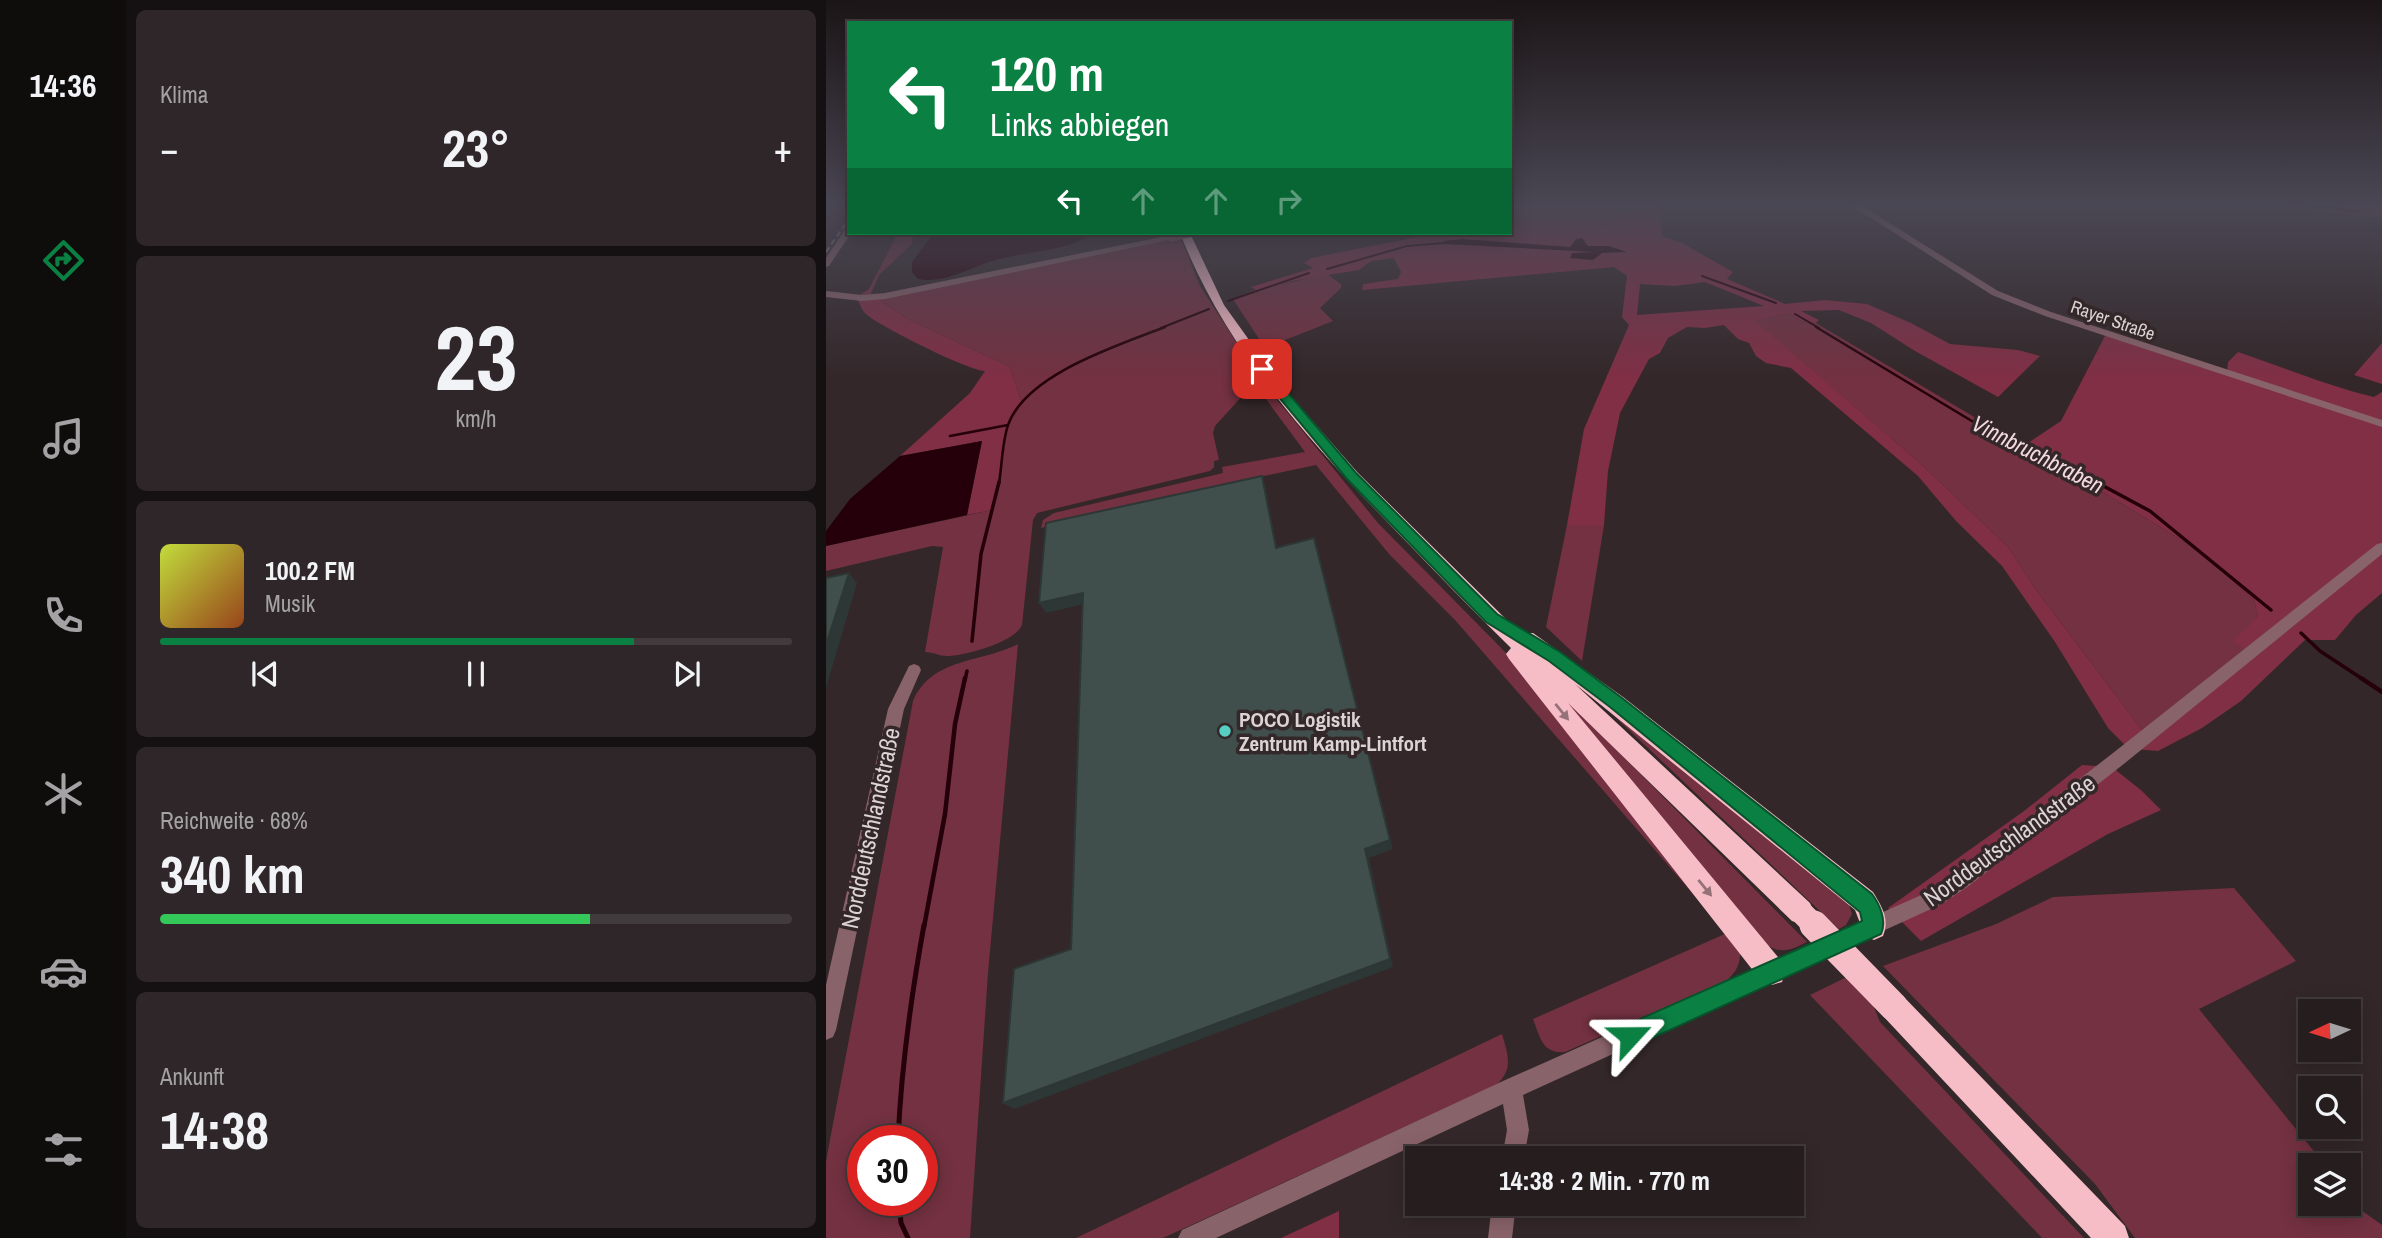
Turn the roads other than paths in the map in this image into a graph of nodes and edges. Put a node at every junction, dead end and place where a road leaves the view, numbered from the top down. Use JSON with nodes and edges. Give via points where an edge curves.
{"nodes":[{"id":1,"x":1049,"y":262,"type":"edge"},
{"id":2,"x":1196,"y":262,"type":"edge"},
{"id":3,"x":1945,"y":262,"type":"edge"},
{"id":4,"x":826,"y":292,"type":"edge"},
{"id":5,"x":2382,"y":424,"type":"edge"},
{"id":6,"x":2382,"y":547,"type":"edge"},
{"id":7,"x":1492,"y":618,"type":"junction"},
{"id":8,"x":914,"y":670,"type":"dead end"},
{"id":9,"x":1874,"y":927,"type":"junction"},
{"id":10,"x":1772,"y":972,"type":"junction"},
{"id":11,"x":826,"y":1030,"type":"edge"},
{"id":12,"x":1511,"y":1089,"type":"junction"},
{"id":13,"x":1515,"y":1146,"type":"edge"},
{"id":14,"x":1503,"y":1216,"type":"edge"},
{"id":15,"x":1190,"y":1238,"type":"edge"},
{"id":16,"x":1500,"y":1238,"type":"edge"},
{"id":17,"x":2113,"y":1238,"type":"edge"}],
"edges":[{"from":1,"to":4,"type":"street","via":[[885,296],[862,298]]},
{"from":2,"to":7,"type":"highway","via":[[1223,314],[1277,389],[1352,476]]},
{"from":3,"to":5,"type":"street","name":"Rayer Straße","via":[[1995,293],[2048,314]]},
{"from":6,"to":9,"type":"street","name":"Norddeutschlandstraße","via":[[1964,879]]},
{"from":7,"to":9,"type":"highway","via":[[1555,656],[1775,829],[1864,901]]},
{"from":7,"to":10,"type":"highway","one_way":true,"via":[[1532,675]]},
{"from":7,"to":17,"type":"highway","bridge":true,"via":[[1801,912]]},
{"from":8,"to":11,"type":"street","name":"Norddeutschlandstraße","via":[[896,709]]},
{"from":9,"to":10,"type":"street","name":"Norddeutschlandstraße"},
{"from":10,"to":12,"type":"street","name":"Norddeutschlandstraße"},
{"from":12,"to":13,"type":"street","via":[[1518,1130]]},
{"from":12,"to":15,"type":"street","name":"Norddeutschlandstraße"},
{"from":14,"to":16,"type":"street"}]}
